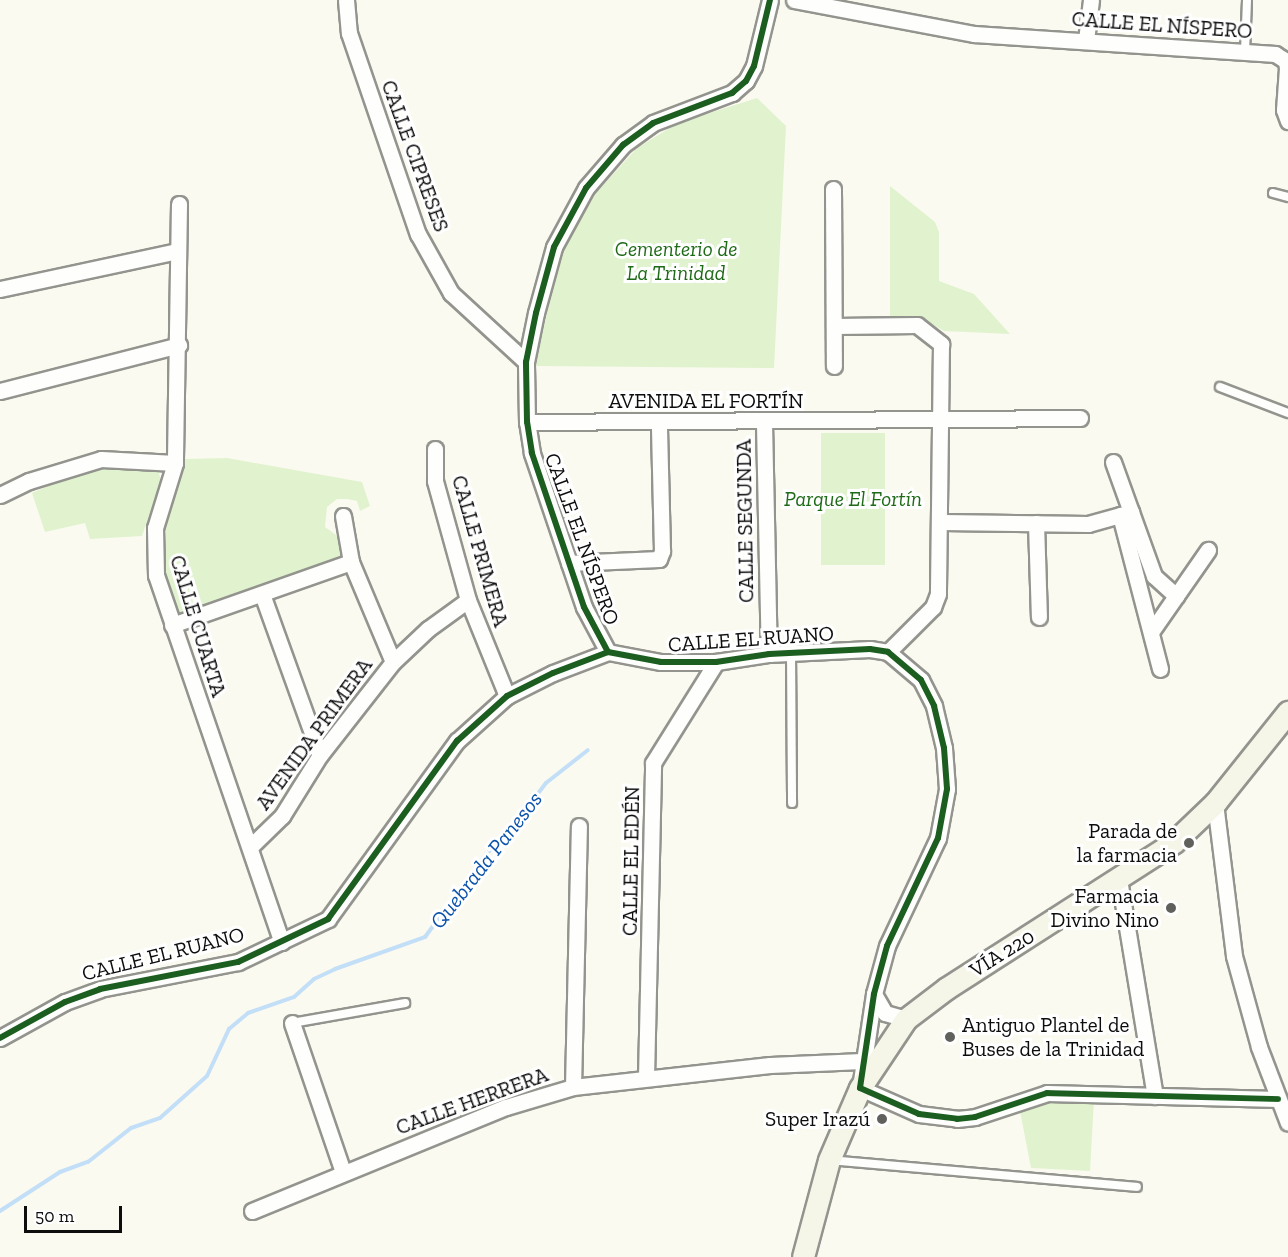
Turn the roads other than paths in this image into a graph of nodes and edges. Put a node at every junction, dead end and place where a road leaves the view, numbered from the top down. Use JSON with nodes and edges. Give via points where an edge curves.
{"nodes":[{"id":1,"x":346,"y":0,"type":"edge"},
{"id":2,"x":770,"y":0,"type":"edge"},
{"id":3,"x":794,"y":0,"type":"edge"},
{"id":4,"x":1091,"y":0,"type":"edge"},
{"id":5,"x":1247,"y":0,"type":"edge"},
{"id":6,"x":1086,"y":40,"type":"junction"},
{"id":7,"x":1245,"y":52,"type":"junction"},
{"id":8,"x":1288,"y":121,"type":"edge"},
{"id":9,"x":833,"y":189,"type":"dead end"},
{"id":10,"x":1273,"y":193,"type":"dead end"},
{"id":11,"x":1288,"y":197,"type":"edge"},
{"id":12,"x":179,"y":204,"type":"dead end"},
{"id":13,"x":178,"y":251,"type":"junction"},
{"id":14,"x":0,"y":289,"type":"edge"},
{"id":15,"x":834,"y":326,"type":"junction"},
{"id":16,"x":179,"y":345,"type":"junction"},
{"id":17,"x":526,"y":362,"type":"junction"},
{"id":18,"x":834,"y":366,"type":"dead end"},
{"id":19,"x":1220,"y":387,"type":"dead end"},
{"id":20,"x":0,"y":391,"type":"edge"},
{"id":21,"x":1288,"y":413,"type":"edge"},
{"id":22,"x":942,"y":418,"type":"junction"},
{"id":23,"x":1080,"y":418,"type":"dead end"},
{"id":24,"x":527,"y":422,"type":"junction"},
{"id":25,"x":764,"y":423,"type":"junction"},
{"id":26,"x":658,"y":424,"type":"junction"},
{"id":27,"x":435,"y":449,"type":"dead end"},
{"id":28,"x":1113,"y":462,"type":"dead end"},
{"id":29,"x":175,"y":463,"type":"junction"},
{"id":30,"x":0,"y":495,"type":"edge"},
{"id":31,"x":1126,"y":514,"type":"junction"},
{"id":32,"x":343,"y":516,"type":"dead end"},
{"id":33,"x":942,"y":522,"type":"junction"},
{"id":34,"x":1036,"y":523,"type":"junction"},
{"id":35,"x":1208,"y":550,"type":"dead end"},
{"id":36,"x":351,"y":562,"type":"junction"},
{"id":37,"x":569,"y":563,"type":"junction"},
{"id":38,"x":262,"y":594,"type":"junction"},
{"id":39,"x":1176,"y":596,"type":"junction"},
{"id":40,"x":468,"y":600,"type":"junction"},
{"id":41,"x":1039,"y":617,"type":"dead end"},
{"id":42,"x":172,"y":626,"type":"junction"},
{"id":43,"x":1151,"y":632,"type":"junction"},
{"id":44,"x":609,"y":652,"type":"junction"},
{"id":45,"x":791,"y":652,"type":"junction"},
{"id":46,"x":888,"y":652,"type":"junction"},
{"id":47,"x":769,"y":654,"type":"junction"},
{"id":48,"x":716,"y":662,"type":"junction"},
{"id":49,"x":393,"y":663,"type":"junction"},
{"id":50,"x":1160,"y":669,"type":"dead end"},
{"id":51,"x":507,"y":696,"type":"junction"},
{"id":52,"x":1288,"y":712,"type":"edge"},
{"id":53,"x":320,"y":755,"type":"junction"},
{"id":54,"x":792,"y":803,"type":"dead end"},
{"id":55,"x":1215,"y":803,"type":"junction"},
{"id":56,"x":579,"y":826,"type":"dead end"},
{"id":57,"x":250,"y":847,"type":"junction"},
{"id":58,"x":1119,"y":879,"type":"junction"},
{"id":59,"x":282,"y":942,"type":"junction"},
{"id":60,"x":874,"y":994,"type":"junction"},
{"id":61,"x":405,"y":1003,"type":"dead end"},
{"id":62,"x":906,"y":1019,"type":"junction"},
{"id":63,"x":292,"y":1023,"type":"joint"},
{"id":64,"x":0,"y":1038,"type":"edge"},
{"id":65,"x":862,"y":1060,"type":"junction"},
{"id":66,"x":646,"y":1078,"type":"junction"},
{"id":67,"x":573,"y":1087,"type":"junction"},
{"id":68,"x":860,"y":1088,"type":"junction"},
{"id":69,"x":1155,"y":1096,"type":"junction"},
{"id":70,"x":1278,"y":1099,"type":"junction"},
{"id":71,"x":1288,"y":1123,"type":"edge"},
{"id":72,"x":829,"y":1160,"type":"junction"},
{"id":73,"x":343,"y":1172,"type":"junction"},
{"id":74,"x":1137,"y":1187,"type":"dead end"},
{"id":75,"x":252,"y":1211,"type":"dead end"},
{"id":76,"x":803,"y":1257,"type":"edge"}],
"edges":[{"from":1,"to":17,"type":"street","name":"CALLE CIPRESES","via":[[349,33],[418,234],[451,293]]},
{"from":2,"to":17,"type":"street","name":"CALLE EL NÍSPERO","via":[[746,81],[732,93],[653,123],[623,145],[586,188],[554,247]]},
{"from":3,"to":6,"type":"street","name":"CALLE EL NÍSPERO","via":[[974,34]]},
{"from":4,"to":6,"type":"street"},
{"from":5,"to":7,"type":"lane"},
{"from":6,"to":7,"type":"street","name":"CALLE EL NÍSPERO"},
{"from":7,"to":8,"type":"street","name":"CALLE EL NÍSPERO","via":[[1275,54],[1286,61],[1284,110]]},
{"from":9,"to":15,"type":"street"},
{"from":10,"to":11,"type":"lane"},
{"from":12,"to":13,"type":"street","name":"CALLE CUARTA"},
{"from":13,"to":14,"type":"street"},
{"from":13,"to":16,"type":"street","name":"CALLE CUARTA"},
{"from":15,"to":18,"type":"street"},
{"from":15,"to":22,"type":"street","via":[[917,325],[929,331],[940,344]]},
{"from":16,"to":20,"type":"street"},
{"from":16,"to":29,"type":"street","name":"CALLE CUARTA"},
{"from":17,"to":24,"type":"street","name":"CALLE EL NÍSPERO"},
{"from":19,"to":21,"type":"lane"},
{"from":22,"to":23,"type":"street","name":"AVENIDA EL FORTÍN"},
{"from":22,"to":25,"type":"street","name":"AVENIDA EL FORTÍN"},
{"from":22,"to":33,"type":"street"},
{"from":24,"to":26,"type":"street","name":"AVENIDA EL FORTÍN"},
{"from":24,"to":37,"type":"street","name":"CALLE EL NÍSPERO","via":[[544,494]]},
{"from":25,"to":26,"type":"street","name":"AVENIDA EL FORTÍN"},
{"from":25,"to":47,"type":"street","name":"CALLE SEGUNDA"},
{"from":26,"to":37,"type":"street","via":[[662,551],[658,559]]},
{"from":27,"to":40,"type":"street","name":"CALLE PRIMERA","via":[[435,481]]},
{"from":28,"to":31,"type":"street"},
{"from":29,"to":30,"type":"street","via":[[101,459],[29,481]]},
{"from":29,"to":42,"type":"street","name":"CALLE CUARTA","via":[[154,528],[153,547],[156,575]]},
{"from":31,"to":34,"type":"street","via":[[1088,524]]},
{"from":31,"to":39,"type":"street","via":[[1154,576]]},
{"from":31,"to":43,"type":"street"},
{"from":32,"to":36,"type":"street"},
{"from":33,"to":34,"type":"street"},
{"from":33,"to":46,"type":"street","via":[[938,594],[933,608]]},
{"from":34,"to":41,"type":"street"},
{"from":35,"to":39,"type":"street"},
{"from":36,"to":38,"type":"street"},
{"from":36,"to":49,"type":"street"},
{"from":37,"to":44,"type":"street","name":"CALLE EL NÍSPERO","via":[[584,608]]},
{"from":38,"to":42,"type":"street"},
{"from":38,"to":53,"type":"street"},
{"from":39,"to":43,"type":"street"},
{"from":40,"to":49,"type":"street","name":"AVENIDA PRIMERA","via":[[428,629]]},
{"from":40,"to":51,"type":"street","name":"CALLE PRIMERA"},
{"from":42,"to":57,"type":"street","name":"CALLE CUARTA"},
{"from":43,"to":50,"type":"street"},
{"from":44,"to":48,"type":"street","name":"CALLE EL RUANO","via":[[661,662]]},
{"from":44,"to":51,"type":"street","name":"CALLE EL RUANO","via":[[553,672]]},
{"from":45,"to":46,"type":"street","name":"CALLE EL RUANO","via":[[870,648]]},
{"from":45,"to":47,"type":"street","name":"CALLE EL RUANO"},
{"from":45,"to":54,"type":"lane"},
{"from":46,"to":60,"type":"street","via":[[921,680],[934,706],[944,748],[947,789],[938,838],[887,946]]},
{"from":47,"to":48,"type":"street","name":"CALLE EL RUANO"},
{"from":48,"to":66,"type":"street","name":"CALLE EL EDÉN","via":[[654,763]]},
{"from":49,"to":53,"type":"street","name":"AVENIDA PRIMERA"},
{"from":51,"to":59,"type":"street","name":"CALLE EL RUANO","via":[[457,741],[337,910],[328,919]]},
{"from":52,"to":55,"type":"main road","name":"VÍA 220"},
{"from":53,"to":57,"type":"street","name":"AVENIDA PRIMERA","via":[[282,816]]},
{"from":55,"to":58,"type":"main road","name":"VÍA 220","via":[[1174,842]]},
{"from":55,"to":70,"type":"street","via":[[1234,956]]},
{"from":56,"to":67,"type":"street"},
{"from":57,"to":59,"type":"street","name":"CALLE CUARTA"},
{"from":58,"to":62,"type":"main road","name":"VÍA 220","via":[[947,988]]},
{"from":58,"to":69,"type":"street"},
{"from":59,"to":64,"type":"street","name":"CALLE EL RUANO","via":[[238,962],[100,989],[65,1002]]},
{"from":60,"to":62,"type":"street","via":[[885,1013]]},
{"from":60,"to":65,"type":"street"},
{"from":61,"to":63,"type":"lane"},
{"from":62,"to":68,"type":"main road","name":"VÍA 220"},
{"from":63,"to":73,"type":"street"},
{"from":65,"to":66,"type":"street","name":"CALLE HERRERA"},
{"from":65,"to":68,"type":"street"},
{"from":66,"to":67,"type":"street","name":"CALLE HERRERA"},
{"from":67,"to":73,"type":"street","name":"CALLE HERRERA","via":[[506,1107]]},
{"from":68,"to":69,"type":"street","via":[[919,1114],[957,1119],[975,1118],[1047,1093]]},
{"from":68,"to":72,"type":"main road","name":"VÍA 220"},
{"from":69,"to":70,"type":"street"},
{"from":70,"to":71,"type":"street"},
{"from":72,"to":74,"type":"lane"},
{"from":72,"to":76,"type":"main road","name":"VÍA 220"},
{"from":73,"to":75,"type":"street","name":"CALLE HERRERA"}]}
